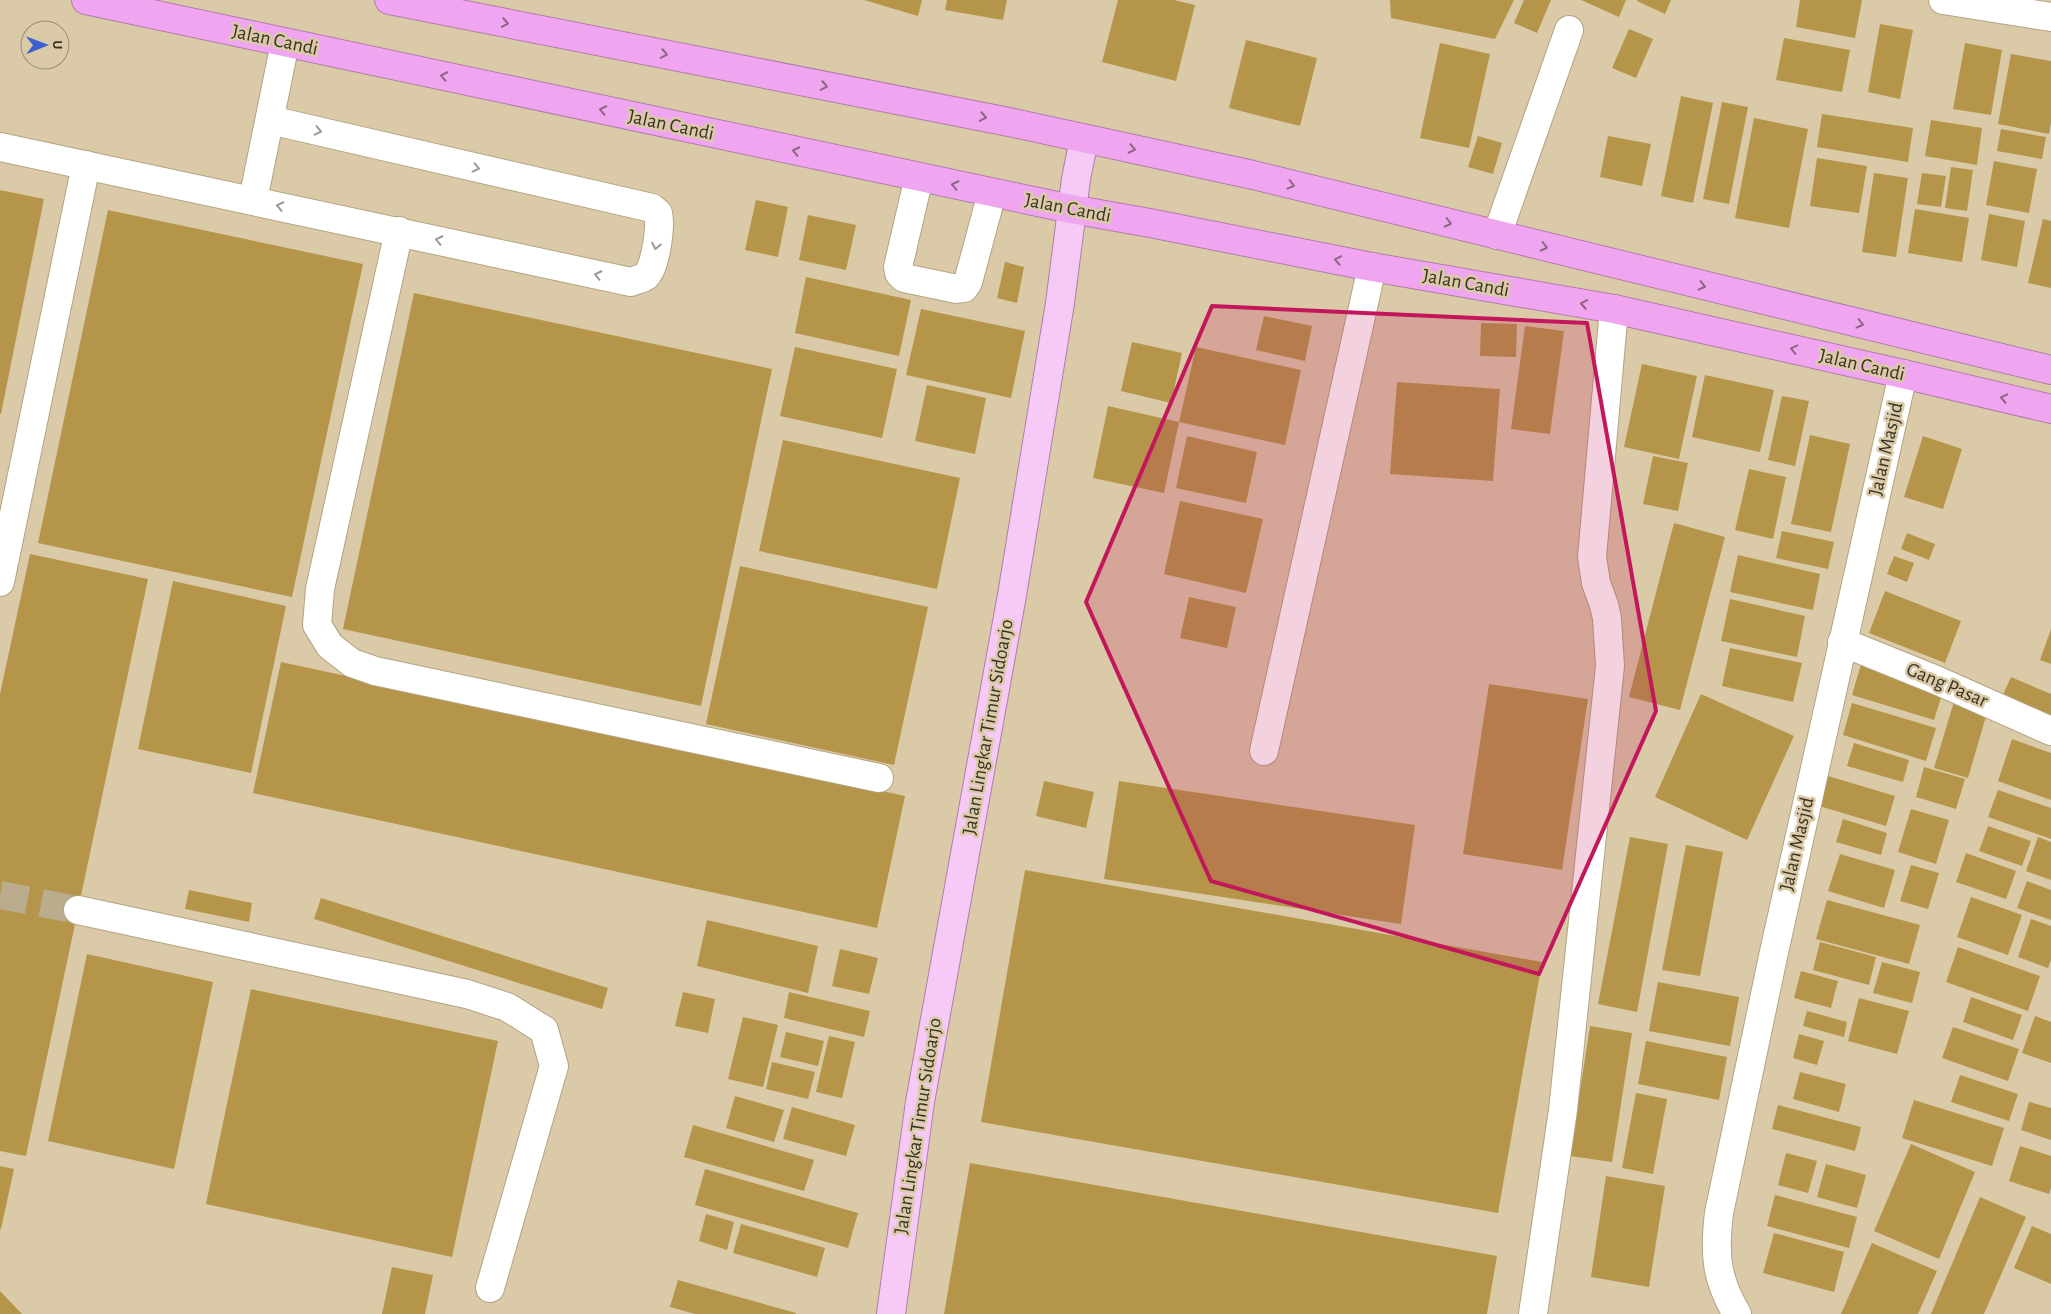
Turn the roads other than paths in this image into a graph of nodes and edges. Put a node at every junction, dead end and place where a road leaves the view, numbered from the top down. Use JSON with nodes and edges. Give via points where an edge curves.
{"nodes":[{"id":1,"x":86,"y":0,"type":"edge"},
{"id":2,"x":388,"y":0,"type":"edge"},
{"id":3,"x":1943,"y":0,"type":"edge"},
{"id":4,"x":464,"y":7,"type":"edge"},
{"id":5,"x":2051,"y":17,"type":"edge"},
{"id":6,"x":1569,"y":30,"type":"dead end"},
{"id":7,"x":285,"y":43,"type":"junction"},
{"id":8,"x":270,"y":120,"type":"junction"},
{"id":9,"x":1084,"y":139,"type":"junction"},
{"id":10,"x":0,"y":147,"type":"edge"},
{"id":11,"x":86,"y":164,"type":"junction"},
{"id":12,"x":919,"y":177,"type":"junction"},
{"id":13,"x":992,"y":192,"type":"junction"},
{"id":14,"x":253,"y":200,"type":"junction"},
{"id":15,"x":1071,"y":209,"type":"junction"},
{"id":16,"x":399,"y":231,"type":"junction"},
{"id":17,"x":1497,"y":235,"type":"junction"},
{"id":18,"x":1372,"y":267,"type":"junction"},
{"id":19,"x":1614,"y":309,"type":"junction"},
{"id":20,"x":2051,"y":370,"type":"edge"},
{"id":21,"x":1903,"y":374,"type":"junction"},
{"id":22,"x":2051,"y":409,"type":"edge"},
{"id":23,"x":0,"y":582,"type":"edge"},
{"id":24,"x":1842,"y":642,"type":"junction"},
{"id":25,"x":2051,"y":730,"type":"edge"},
{"id":26,"x":1264,"y":751,"type":"dead end"},
{"id":27,"x":879,"y":778,"type":"dead end"},
{"id":28,"x":78,"y":910,"type":"tunnel mouth"},
{"id":29,"x":490,"y":1288,"type":"dead end"},
{"id":30,"x":891,"y":1314,"type":"edge"},
{"id":31,"x":1533,"y":1314,"type":"edge"},
{"id":32,"x":1737,"y":1314,"type":"edge"}],
"edges":[{"from":1,"to":7,"type":"highway","name":"Jalan Candi"},
{"from":2,"to":4,"type":"highway","name":"Jalan Candi"},
{"from":3,"to":5,"type":"street"},
{"from":4,"to":9,"type":"highway","name":"Jalan Candi","one_way":true},
{"from":6,"to":17,"type":"street"},
{"from":7,"to":8,"type":"street"},
{"from":12,"to":7,"type":"highway","name":"Jalan Candi","one_way":true},
{"from":8,"to":14,"type":"street"},
{"from":8,"to":16,"type":"street","one_way":true,"via":[[652,208],[658,213],[660,223],[651,267],[645,277],[630,282]]},
{"from":9,"to":15,"type":"main road","name":"Jalan Lingkar Timur Sidoarjo"},
{"from":9,"to":17,"type":"highway","name":"Jalan Candi","one_way":true},
{"from":10,"to":11,"type":"street"},
{"from":11,"to":14,"type":"street"},
{"from":11,"to":23,"type":"street"},
{"from":13,"to":12,"type":"highway","name":"Jalan Candi","one_way":true},
{"from":12,"to":13,"type":"street","via":[[899,273],[904,278],[957,289],[964,288],[968,282]]},
{"from":13,"to":15,"type":"highway","name":"Jalan Candi"},
{"from":16,"to":14,"type":"street","one_way":true},
{"from":18,"to":15,"type":"highway","name":"Jalan Candi","one_way":true},
{"from":15,"to":30,"type":"main road","name":"Jalan Lingkar Timur Sidoarjo","via":[[1060,304],[1012,595],[920,1102]]},
{"from":16,"to":27,"type":"street","via":[[320,589],[317,625],[330,646],[352,663],[375,671]]},
{"from":17,"to":20,"type":"highway","name":"Jalan Candi","one_way":true},
{"from":19,"to":18,"type":"highway","name":"Jalan Candi","one_way":true},
{"from":18,"to":26,"type":"street"},
{"from":21,"to":19,"type":"highway","name":"Jalan Candi","one_way":true},
{"from":19,"to":31,"type":"street","via":[[1592,557],[1607,618],[1610,666],[1562,1110]]},
{"from":22,"to":21,"type":"highway","name":"Jalan Candi","one_way":true},
{"from":21,"to":24,"type":"street","name":"Jalan Masjid"},
{"from":24,"to":25,"type":"street","name":"Gang Pasar"},
{"from":24,"to":32,"type":"street","name":"Jalan Masjid","via":[[1719,1213],[1718,1265],[1724,1292]]},
{"from":28,"to":29,"type":"street","via":[[467,994],[507,1007],[544,1030],[554,1066]]}]}
